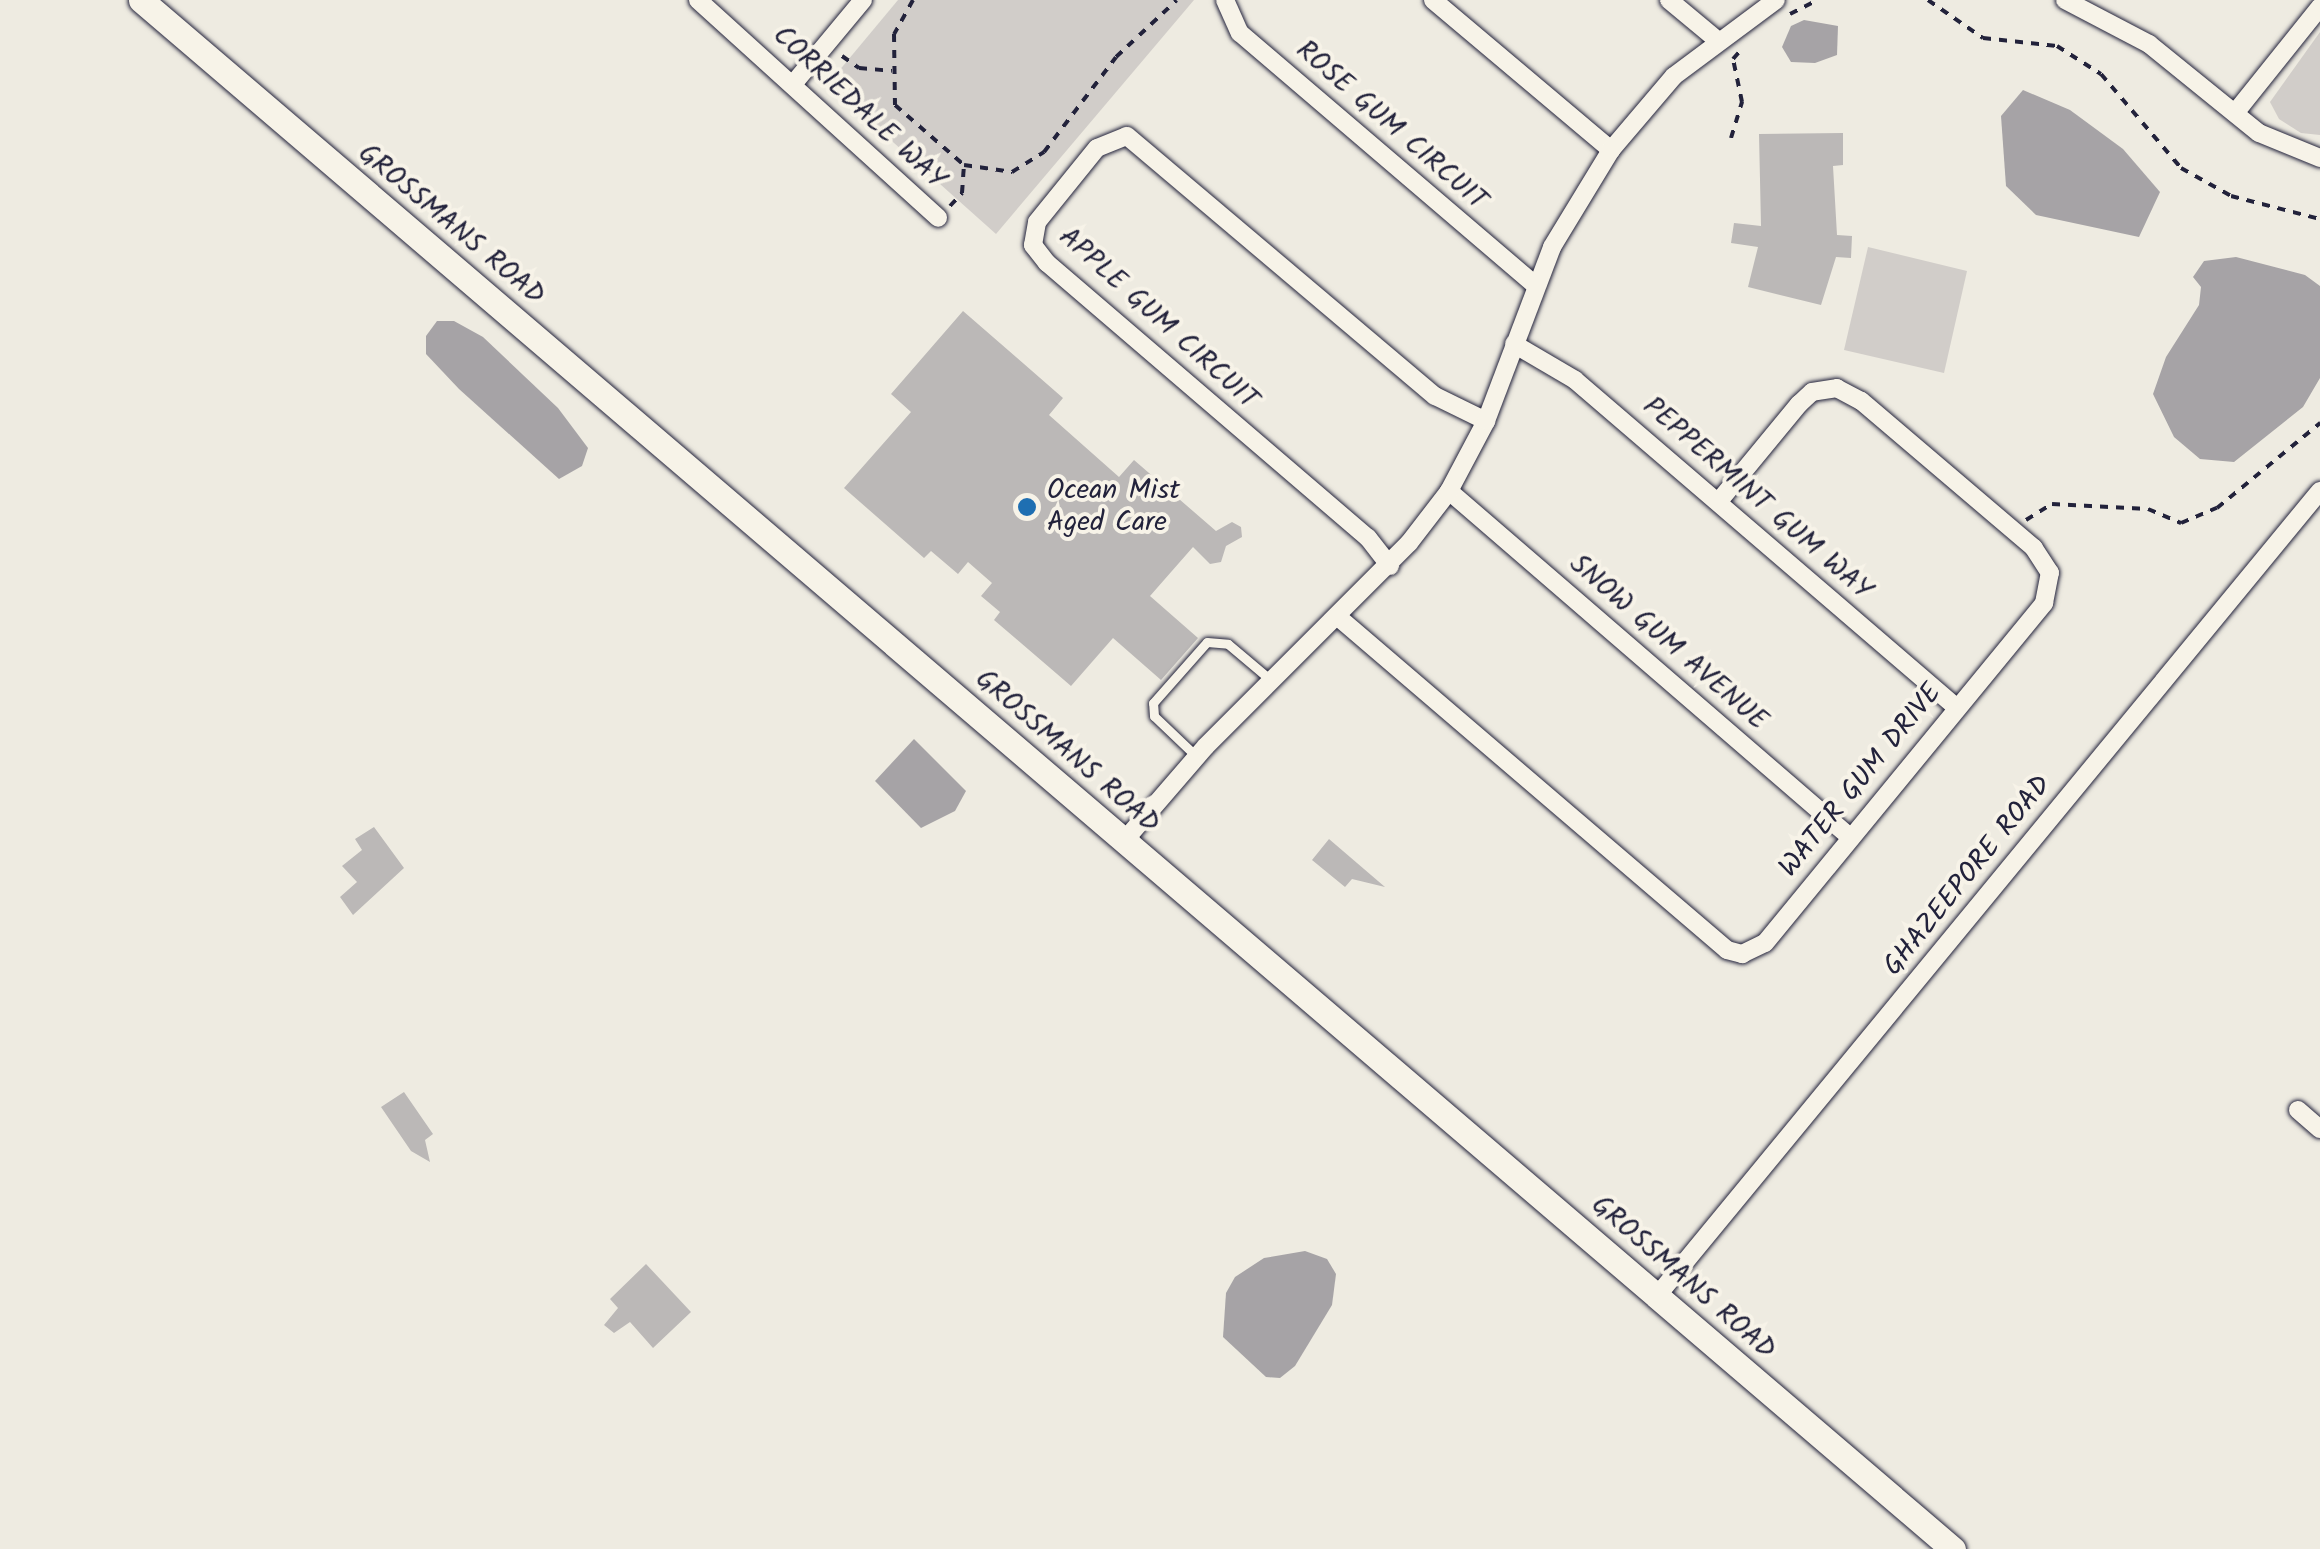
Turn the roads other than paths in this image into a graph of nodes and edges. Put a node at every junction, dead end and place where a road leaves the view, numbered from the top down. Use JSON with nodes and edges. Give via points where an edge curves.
{"nodes":[{"id":1,"x":142,"y":0,"type":"edge"},
{"id":2,"x":698,"y":0,"type":"edge"},
{"id":3,"x":863,"y":0,"type":"edge"},
{"id":4,"x":1225,"y":0,"type":"edge"},
{"id":5,"x":1433,"y":0,"type":"edge"},
{"id":6,"x":1670,"y":0,"type":"edge"},
{"id":7,"x":2064,"y":0,"type":"edge"},
{"id":8,"x":2320,"y":7,"type":"edge"},
{"id":9,"x":1782,"y":8,"type":"edge"},
{"id":10,"x":1716,"y":40,"type":"junction"},
{"id":11,"x":794,"y":83,"type":"junction"},
{"id":12,"x":2235,"y":113,"type":"junction"},
{"id":13,"x":1611,"y":150,"type":"junction"},
{"id":14,"x":2320,"y":158,"type":"edge"},
{"id":15,"x":938,"y":218,"type":"road end"},
{"id":16,"x":1536,"y":286,"type":"junction"},
{"id":17,"x":1514,"y":344,"type":"junction"},
{"id":18,"x":1486,"y":422,"type":"junction"},
{"id":19,"x":1449,"y":491,"type":"junction"},
{"id":20,"x":2320,"y":491,"type":"edge"},
{"id":21,"x":1719,"y":501,"type":"junction"},
{"id":22,"x":1390,"y":566,"type":"junction"},
{"id":23,"x":1338,"y":617,"type":"junction"},
{"id":24,"x":1272,"y":681,"type":"junction"},
{"id":25,"x":1956,"y":707,"type":"junction"},
{"id":26,"x":1197,"y":757,"type":"junction"},
{"id":27,"x":1850,"y":836,"type":"junction"},
{"id":28,"x":1124,"y":841,"type":"junction"},
{"id":29,"x":2298,"y":1110,"type":"dead end"},
{"id":30,"x":2320,"y":1130,"type":"edge"},
{"id":31,"x":1657,"y":1296,"type":"junction"},
{"id":32,"x":1953,"y":1549,"type":"edge"}],
"edges":[{"from":1,"to":28,"type":"street","name":"GROSSMANS ROAD"},
{"from":2,"to":11,"type":"street","name":"CORRIEDALE WAY"},
{"from":3,"to":11,"type":"street"},
{"from":4,"to":16,"type":"street","name":"ROSE GUM CIRCUIT","via":[[1240,33]]},
{"from":5,"to":13,"type":"street"},
{"from":6,"to":10,"type":"street"},
{"from":7,"to":12,"type":"street","via":[[2148,44]]},
{"from":8,"to":12,"type":"street"},
{"from":9,"to":10,"type":"street"},
{"from":10,"to":13,"type":"street","via":[[1642,110]]},
{"from":11,"to":15,"type":"street","name":"CORRIEDALE WAY","via":[[813,108]]},
{"from":12,"to":14,"type":"street","via":[[2280,146]]},
{"from":13,"to":16,"type":"street","via":[[1574,204]]},
{"from":16,"to":17,"type":"street"},
{"from":17,"to":18,"type":"street"},
{"from":17,"to":21,"type":"street","name":"PEPPERMINT GUM WAY","via":[[1575,380]]},
{"from":18,"to":19,"type":"street"},
{"from":18,"to":22,"type":"street","name":"APPLE GUM CIRCUIT","via":[[1435,396],[1127,136],[1097,148],[1037,222],[1034,244],[1047,263],[1368,538]]},
{"from":19,"to":22,"type":"street"},
{"from":19,"to":27,"type":"street","name":"SNOW GUM AVENUE"},
{"from":20,"to":31,"type":"street","name":"GHAZEEPORE ROAD"},
{"from":21,"to":25,"type":"street","name":"PEPPERMINT GUM WAY"},
{"from":21,"to":25,"type":"street","name":"WATER GUM DRIVE","via":[[1798,404],[1812,392],[1838,388],[2015,532],[2044,558],[2050,590]]},
{"from":22,"to":23,"type":"street"},
{"from":23,"to":24,"type":"street"},
{"from":23,"to":27,"type":"street","name":"WATER GUM DRIVE","via":[[1727,950],[1742,954],[1765,943]]},
{"from":24,"to":26,"type":"street"},
{"from":24,"to":26,"type":"lane","via":[[1228,644],[1208,642],[1153,702],[1154,716]]},
{"from":25,"to":27,"type":"street","name":"WATER GUM DRIVE"},
{"from":26,"to":28,"type":"street"},
{"from":28,"to":31,"type":"street","name":"GROSSMANS ROAD"},
{"from":29,"to":30,"type":"street"},
{"from":31,"to":32,"type":"street","name":"GROSSMANS ROAD"}]}
